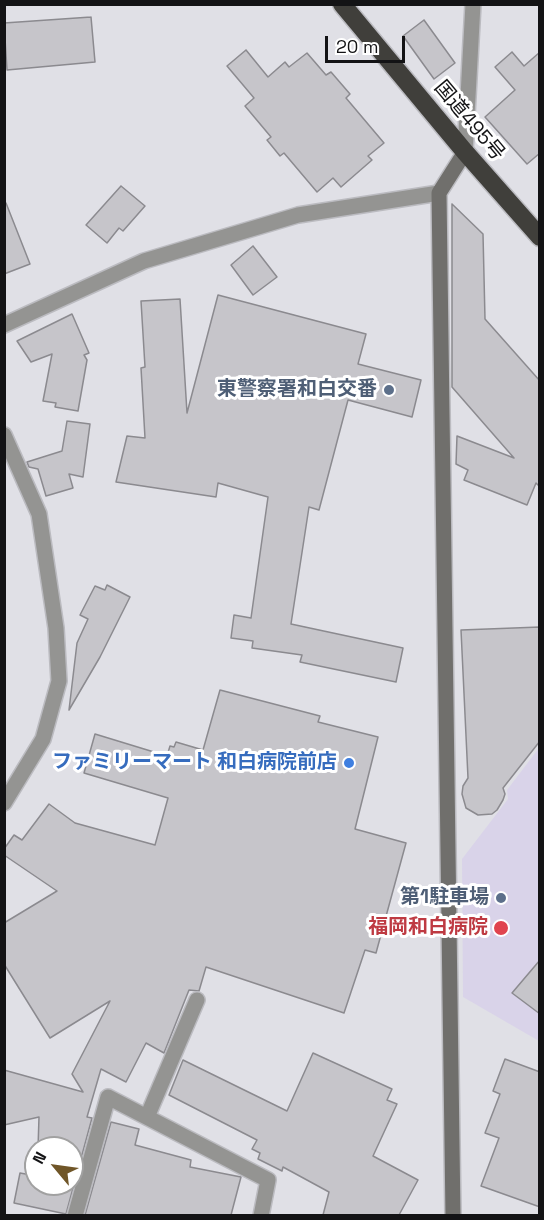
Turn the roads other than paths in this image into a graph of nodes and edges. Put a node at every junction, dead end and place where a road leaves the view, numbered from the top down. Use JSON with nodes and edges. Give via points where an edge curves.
{"nodes":[{"id":1,"x":342,"y":4,"type":"edge"},
{"id":2,"x":473,"y":4,"type":"edge"},
{"id":3,"x":465,"y":152,"type":"junction"},
{"id":4,"x":439,"y":193,"type":"junction"},
{"id":5,"x":540,"y":237,"type":"edge"},
{"id":6,"x":4,"y":325,"type":"edge"},
{"id":7,"x":4,"y":435,"type":"edge"},
{"id":8,"x":4,"y":803,"type":"edge"},
{"id":9,"x":197,"y":1000,"type":"dead end"},
{"id":10,"x":147,"y":1117,"type":"junction"},
{"id":11,"x":75,"y":1215,"type":"edge"},
{"id":12,"x":261,"y":1215,"type":"edge"},
{"id":13,"x":453,"y":1215,"type":"edge"}],
"edges":[{"from":1,"to":3,"type":"highway","name":"国道495号"},
{"from":2,"to":3,"type":"street"},
{"from":3,"to":4,"type":"street"},
{"from":3,"to":5,"type":"highway","name":"国道495号"},
{"from":4,"to":6,"type":"street","via":[[298,215],[144,261]]},
{"from":4,"to":13,"type":"street"},
{"from":7,"to":8,"type":"street","via":[[39,514],[56,628],[59,681],[44,740]]},
{"from":9,"to":10,"type":"street"},
{"from":10,"to":11,"type":"street","via":[[108,1097]]},
{"from":10,"to":12,"type":"street","via":[[268,1180]]}]}
